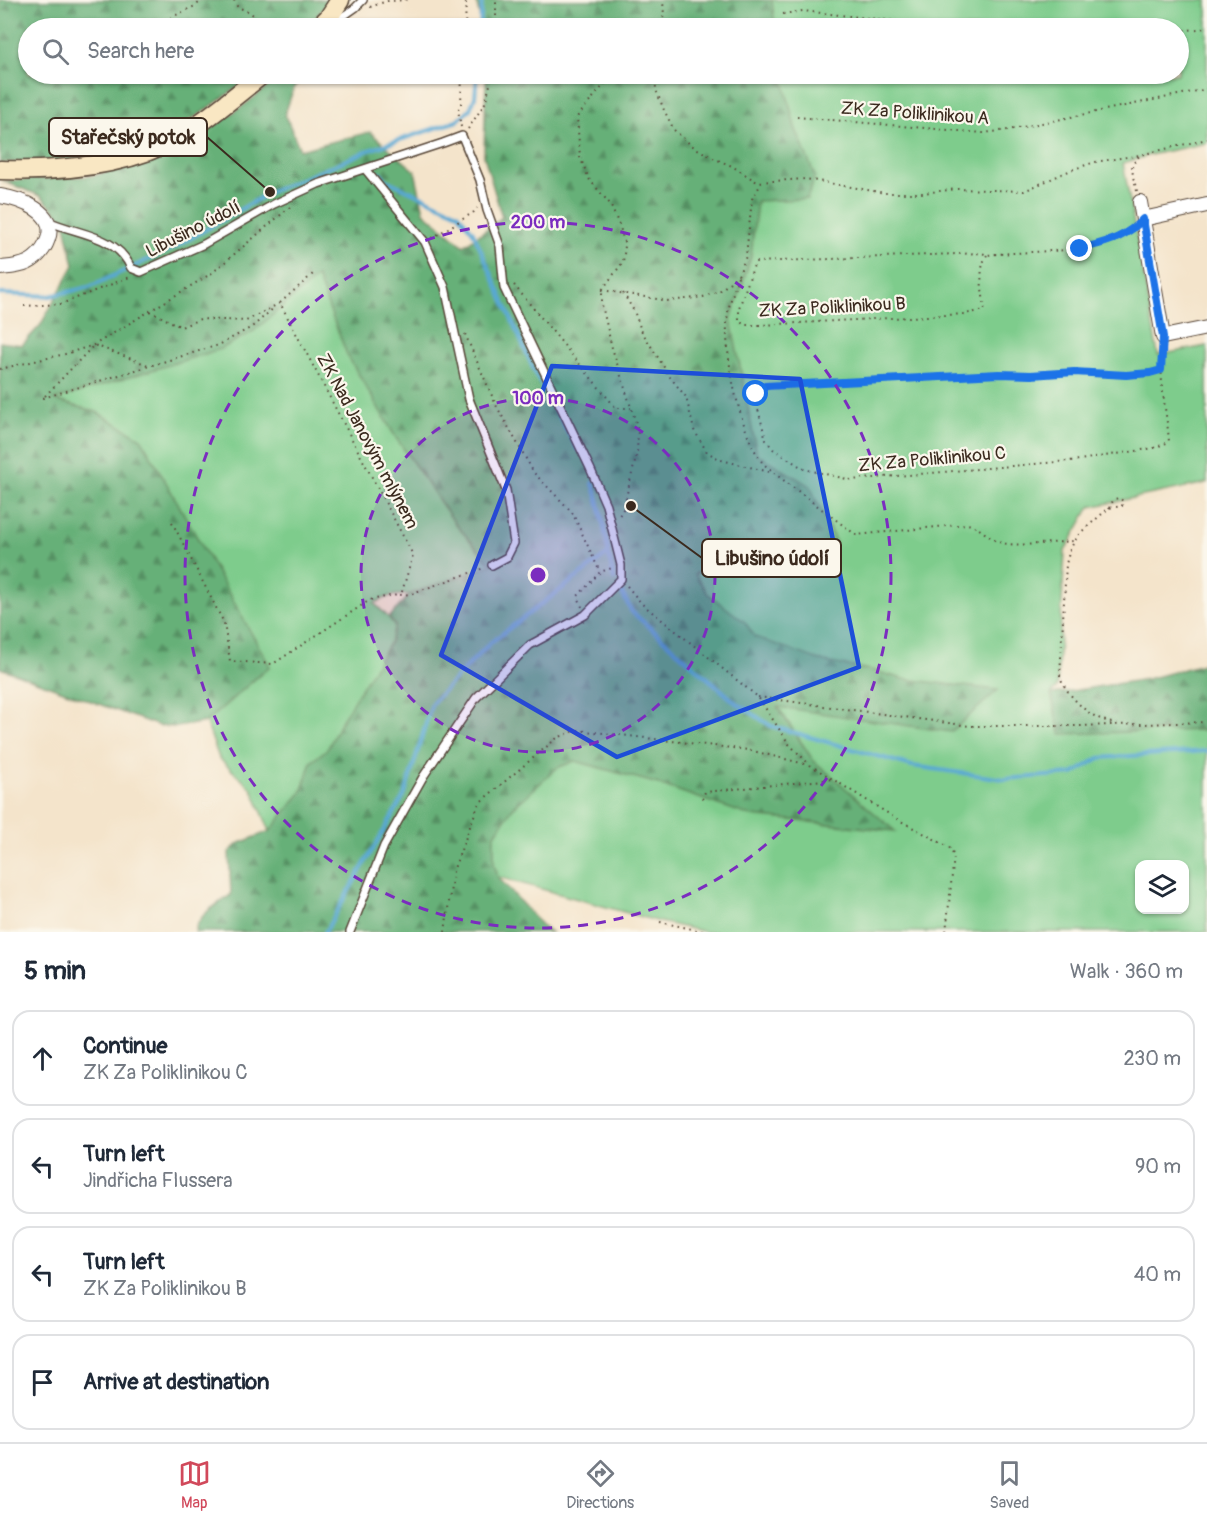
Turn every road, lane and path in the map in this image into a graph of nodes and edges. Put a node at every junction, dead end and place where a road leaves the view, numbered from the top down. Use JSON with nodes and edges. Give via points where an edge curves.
{"nodes":[{"id":1,"x":203,"y":0,"type":"edge"},
{"id":2,"x":234,"y":0,"type":"edge"},
{"id":3,"x":363,"y":0,"type":"edge"},
{"id":4,"x":407,"y":0,"type":"edge"},
{"id":5,"x":466,"y":0,"type":"edge"},
{"id":6,"x":496,"y":0,"type":"edge"},
{"id":7,"x":663,"y":0,"type":"edge"},
{"id":8,"x":344,"y":7,"type":"edge"},
{"id":9,"x":783,"y":14,"type":"dead end"},
{"id":10,"x":172,"y":18,"type":"edge"},
{"id":11,"x":256,"y":18,"type":"edge"},
{"id":12,"x":327,"y":18,"type":"edge"},
{"id":13,"x":334,"y":18,"type":"edge"},
{"id":14,"x":465,"y":18,"type":"edge"},
{"id":15,"x":496,"y":18,"type":"edge"},
{"id":16,"x":663,"y":18,"type":"edge"},
{"id":17,"x":868,"y":18,"type":"edge"},
{"id":18,"x":1207,"y":28,"type":"edge"},
{"id":19,"x":1189,"y":30,"type":"edge"},
{"id":20,"x":250,"y":84,"type":"edge"},
{"id":21,"x":462,"y":84,"type":"edge"},
{"id":22,"x":491,"y":84,"type":"edge"},
{"id":23,"x":605,"y":84,"type":"edge"},
{"id":24,"x":656,"y":84,"type":"edge"},
{"id":25,"x":1207,"y":88,"type":"edge"},
{"id":26,"x":797,"y":117,"type":"dead end"},
{"id":27,"x":462,"y":136,"type":"junction"},
{"id":28,"x":1207,"y":139,"type":"edge"},
{"id":29,"x":1140,"y":155,"type":"junction"},
{"id":30,"x":365,"y":169,"type":"junction"},
{"id":31,"x":0,"y":170,"type":"edge"},
{"id":32,"x":762,"y":183,"type":"junction"},
{"id":33,"x":0,"y":196,"type":"edge"},
{"id":34,"x":483,"y":197,"type":"junction"},
{"id":35,"x":1140,"y":202,"type":"joint"},
{"id":36,"x":1207,"y":205,"type":"edge"},
{"id":37,"x":291,"y":207,"type":"dead end"},
{"id":38,"x":1143,"y":219,"type":"junction"},
{"id":39,"x":48,"y":221,"type":"junction"},
{"id":40,"x":425,"y":243,"type":"junction"},
{"id":41,"x":987,"y":255,"type":"junction"},
{"id":42,"x":0,"y":268,"type":"edge"},
{"id":43,"x":141,"y":272,"type":"junction"},
{"id":44,"x":502,"y":272,"type":"junction"},
{"id":45,"x":314,"y":273,"type":"dead end"},
{"id":46,"x":739,"y":274,"type":"junction"},
{"id":47,"x":602,"y":290,"type":"junction"},
{"id":48,"x":623,"y":293,"type":"junction"},
{"id":49,"x":280,"y":303,"type":"junction"},
{"id":50,"x":24,"y":306,"type":"dead end"},
{"id":51,"x":150,"y":311,"type":"junction"},
{"id":52,"x":1207,"y":328,"type":"edge"},
{"id":53,"x":464,"y":330,"type":"dead end"},
{"id":54,"x":94,"y":345,"type":"junction"},
{"id":55,"x":1163,"y":348,"type":"junction"},
{"id":56,"x":150,"y":366,"type":"junction"},
{"id":57,"x":0,"y":369,"type":"edge"},
{"id":58,"x":1161,"y":370,"type":"junction"},
{"id":59,"x":631,"y":408,"type":"junction"},
{"id":60,"x":774,"y":473,"type":"junction"},
{"id":61,"x":1109,"y":508,"type":"junction"},
{"id":62,"x":172,"y":522,"type":"dead end"},
{"id":63,"x":612,"y":527,"type":"junction"},
{"id":64,"x":1074,"y":541,"type":"junction"},
{"id":65,"x":492,"y":565,"type":"joint"},
{"id":66,"x":621,"y":565,"type":"junction"},
{"id":67,"x":600,"y":572,"type":"junction"},
{"id":68,"x":621,"y":579,"type":"junction"},
{"id":69,"x":401,"y":594,"type":"junction"},
{"id":70,"x":585,"y":615,"type":"junction"},
{"id":71,"x":758,"y":697,"type":"junction"},
{"id":72,"x":1207,"y":722,"type":"edge"},
{"id":73,"x":1117,"y":725,"type":"junction"},
{"id":74,"x":810,"y":765,"type":"junction"},
{"id":75,"x":833,"y":779,"type":"junction"},
{"id":76,"x":702,"y":799,"type":"dead end"},
{"id":77,"x":660,"y":922,"type":"dead end"},
{"id":78,"x":350,"y":932,"type":"edge"},
{"id":79,"x":445,"y":932,"type":"edge"},
{"id":80,"x":706,"y":932,"type":"edge"},
{"id":81,"x":946,"y":932,"type":"edge"}],
"edges":[{"from":1,"to":10,"type":"path"},
{"from":2,"to":11,"type":"path","via":[[238,8]]},
{"from":3,"to":8,"type":"lane"},
{"from":4,"to":8,"type":"path"},
{"from":5,"to":14,"type":"path"},
{"from":6,"to":15,"type":"path"},
{"from":7,"to":16,"type":"path"},
{"from":8,"to":12,"type":"main road"},
{"from":8,"to":13,"type":"lane"},
{"from":9,"to":17,"type":"path","via":[[803,11]]},
{"from":18,"to":19,"type":"path"},
{"from":20,"to":31,"type":"main road","via":[[188,131],[147,151],[80,166]]},
{"from":21,"to":27,"type":"path","via":[[458,110]]},
{"from":22,"to":27,"type":"path","via":[[486,103]]},
{"from":23,"to":47,"type":"path","via":[[577,117],[580,157],[589,179],[610,204],[625,246],[623,262]]},
{"from":24,"to":32,"type":"path","via":[[674,130],[691,146]]},
{"from":25,"to":26,"type":"path","name":"ZK Za Poliklinikou A","via":[[983,133]]},
{"from":27,"to":30,"type":"lane","name":"Libušino údolí"},
{"from":27,"to":34,"type":"lane"},
{"from":28,"to":29,"type":"path"},
{"from":29,"to":32,"type":"path","via":[[1095,162],[1024,191],[957,189],[885,194],[806,180]]},
{"from":29,"to":35,"type":"path","via":[[1132,165]]},
{"from":30,"to":40,"type":"lane"},
{"from":30,"to":43,"type":"lane","name":"Libušino údolí","via":[[274,204]]},
{"from":32,"to":46,"type":"path","via":[[752,199],[746,256]]},
{"from":33,"to":39,"type":"street","via":[[33,206]]},
{"from":34,"to":40,"type":"path","via":[[474,212]]},
{"from":34,"to":44,"type":"lane","via":[[500,246]]},
{"from":35,"to":38,"type":"street"},
{"from":36,"to":38,"type":"street"},
{"from":37,"to":51,"type":"path","via":[[212,273]]},
{"from":38,"to":41,"type":"path","name":"ZK Za Poliklinikou B","via":[[1122,236],[1080,249]]},
{"from":38,"to":55,"type":"street"},
{"from":39,"to":42,"type":"street","via":[[51,232],[34,259]]},
{"from":39,"to":43,"type":"lane","name":"Libušino údolí","via":[[104,240],[116,248],[131,268]]},
{"from":40,"to":65,"type":"lane","via":[[445,287],[469,399],[506,490],[514,543],[507,557]]},
{"from":41,"to":41,"type":"path","name":"ZK Za Poliklinikou B","via":[[982,271],[985,310],[762,325],[744,325],[739,320],[755,262]]},
{"from":43,"to":50,"type":"path","name":"Libušino údolí","via":[[61,304]]},
{"from":44,"to":59,"type":"path","via":[[616,408]]},
{"from":44,"to":63,"type":"lane","via":[[504,288],[590,468]]},
{"from":45,"to":49,"type":"path"},
{"from":46,"to":48,"type":"path","via":[[721,290],[704,297],[669,301]]},
{"from":46,"to":60,"type":"path","via":[[728,312],[733,387],[753,446]]},
{"from":47,"to":48,"type":"path"},
{"from":47,"to":59,"type":"path","via":[[612,348]]},
{"from":48,"to":60,"type":"path","via":[[641,330],[686,397],[694,430],[707,452],[721,460]]},
{"from":49,"to":51,"type":"path","via":[[246,321],[200,319],[181,327]]},
{"from":49,"to":56,"type":"path","via":[[252,327],[219,345]]},
{"from":49,"to":69,"type":"path","name":"ZK Nad Janovým mlýnem","via":[[412,555]]},
{"from":51,"to":54,"type":"path"},
{"from":52,"to":55,"type":"street"},
{"from":53,"to":67,"type":"path","via":[[496,405],[528,464],[572,512]]},
{"from":54,"to":56,"type":"path"},
{"from":54,"to":56,"type":"path","via":[[43,398]]},
{"from":54,"to":57,"type":"path"},
{"from":55,"to":58,"type":"path","name":"ZK Za Poliklinikou C"},
{"from":58,"to":58,"type":"path","name":"ZK Za Poliklinikou C","via":[[1169,442],[1164,445],[1057,463],[871,479],[851,480],[804,469],[773,449],[766,440],[756,394],[765,386],[1074,372],[1126,375]]},
{"from":59,"to":63,"type":"path","via":[[638,429],[637,454],[623,509]]},
{"from":60,"to":64,"type":"path","via":[[856,536],[967,524],[1001,543]]},
{"from":61,"to":61,"type":"path","via":[[1122,506],[1123,501],[1114,499]]},
{"from":61,"to":64,"type":"path"},
{"from":62,"to":69,"type":"path","via":[[224,623],[230,661],[273,664],[370,600]]},
{"from":63,"to":66,"type":"lane"},
{"from":64,"to":73,"type":"path","via":[[1066,564],[1060,676],[1062,684],[1084,709]]},
{"from":65,"to":69,"type":"path"},
{"from":66,"to":67,"type":"path"},
{"from":66,"to":68,"type":"lane"},
{"from":67,"to":70,"type":"path","via":[[578,596]]},
{"from":68,"to":70,"type":"lane"},
{"from":68,"to":71,"type":"path","via":[[642,604]]},
{"from":70,"to":78,"type":"lane","via":[[530,645],[476,698],[423,777],[384,846]]},
{"from":71,"to":73,"type":"path","via":[[970,726]]},
{"from":71,"to":74,"type":"path","via":[[789,744]]},
{"from":72,"to":73,"type":"path"},
{"from":74,"to":75,"type":"path"},
{"from":74,"to":79,"type":"path","via":[[749,750],[588,731],[577,730],[557,738],[479,803],[453,871]]},
{"from":75,"to":76,"type":"path","via":[[705,792]]},
{"from":75,"to":81,"type":"path","via":[[949,847],[954,856]]},
{"from":77,"to":80,"type":"path"}]}
